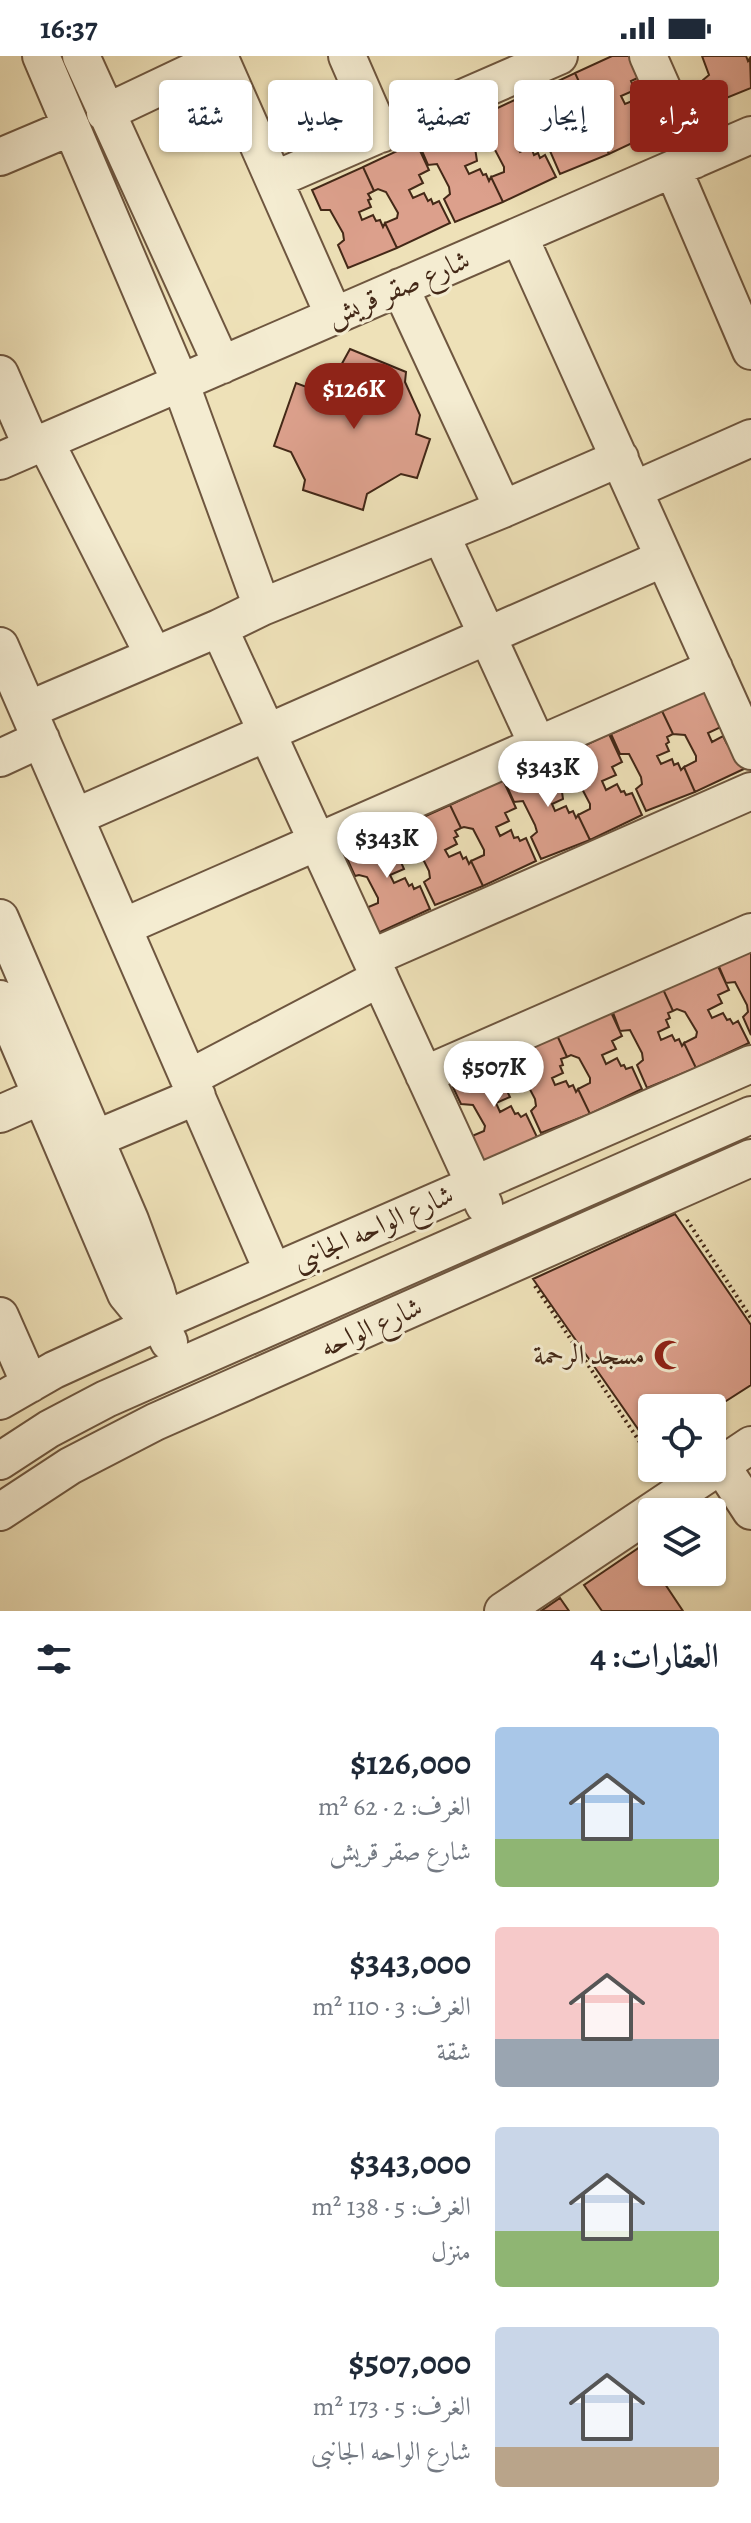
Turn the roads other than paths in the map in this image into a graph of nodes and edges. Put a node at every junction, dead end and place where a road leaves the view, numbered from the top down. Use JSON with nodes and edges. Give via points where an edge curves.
{"nodes":[{"id":1,"x":41,"y":56,"type":"edge"},
{"id":2,"x":81,"y":56,"type":"edge"},
{"id":3,"x":347,"y":56,"type":"edge"},
{"id":4,"x":559,"y":56,"type":"edge"},
{"id":5,"x":648,"y":56,"type":"edge"},
{"id":6,"x":220,"y":57,"type":"edge"},
{"id":7,"x":105,"y":113,"type":"junction"},
{"id":8,"x":71,"y":127,"type":"junction"},
{"id":9,"x":381,"y":134,"type":"junction"},
{"id":10,"x":751,"y":135,"type":"edge"},
{"id":11,"x":0,"y":157,"type":"edge"},
{"id":12,"x":683,"y":165,"type":"junction"},
{"id":13,"x":274,"y":180,"type":"junction"},
{"id":14,"x":519,"y":236,"type":"junction"},
{"id":15,"x":400,"y":287,"type":"junction"},
{"id":16,"x":334,"y":316,"type":"junction"},
{"id":17,"x":751,"y":351,"type":"edge"},
{"id":18,"x":222,"y":365,"type":"junction"},
{"id":19,"x":0,"y":374,"type":"edge"},
{"id":20,"x":180,"y":382,"type":"junction"},
{"id":21,"x":751,"y":438,"type":"edge"},
{"id":22,"x":26,"y":449,"type":"edge"},
{"id":23,"x":627,"y":474,"type":"junction"},
{"id":24,"x":503,"y":509,"type":"junction"},
{"id":25,"x":441,"y":535,"type":"junction"},
{"id":26,"x":664,"y":558,"type":"junction"},
{"id":27,"x":262,"y":607,"type":"junction"},
{"id":28,"x":219,"y":628,"type":"junction"},
{"id":29,"x":487,"y":636,"type":"junction"},
{"id":30,"x":0,"y":646,"type":"edge"},
{"id":31,"x":154,"y":656,"type":"junction"},
{"id":32,"x":731,"y":684,"type":"edge"},
{"id":33,"x":34,"y":724,"type":"junction"},
{"id":34,"x":267,"y":732,"type":"junction"},
{"id":35,"x":538,"y":746,"type":"junction"},
{"id":36,"x":751,"y":751,"type":"edge"},
{"id":37,"x":0,"y":758,"type":"edge"},
{"id":38,"x":751,"y":791,"type":"edge"},
{"id":39,"x":75,"y":817,"type":"junction"},
{"id":40,"x":317,"y":842,"type":"junction"},
{"id":41,"x":0,"y":918,"type":"edge"},
{"id":42,"x":123,"y":927,"type":"junction"},
{"id":43,"x":751,"y":932,"type":"edge"},
{"id":44,"x":375,"y":968,"type":"junction"},
{"id":45,"x":0,"y":999,"type":"edge"},
{"id":46,"x":751,"y":1064,"type":"edge"},
{"id":47,"x":424,"y":1075,"type":"junction"},
{"id":48,"x":193,"y":1087,"type":"junction"},
{"id":49,"x":41,"y":1096,"type":"junction"},
{"id":50,"x":0,"y":1114,"type":"edge"},
{"id":51,"x":751,"y":1115,"type":"edge"},
{"id":52,"x":95,"y":1139,"type":"junction"},
{"id":53,"x":751,"y":1158,"type":"edge"},
{"id":54,"x":474,"y":1184,"type":"junction"},
{"id":55,"x":115,"y":1226,"type":"junction"},
{"id":56,"x":495,"y":1229,"type":"junction"},
{"id":57,"x":515,"y":1263,"type":"junction"},
{"id":58,"x":273,"y":1272,"type":"junction"},
{"id":59,"x":0,"y":1316,"type":"edge"},
{"id":60,"x":159,"y":1322,"type":"junction"},
{"id":61,"x":180,"y":1368,"type":"junction"},
{"id":62,"x":15,"y":1393,"type":"edge"},
{"id":63,"x":751,"y":1445,"type":"edge"},
{"id":64,"x":0,"y":1461,"type":"edge"},
{"id":65,"x":726,"y":1462,"type":"edge"},
{"id":66,"x":726,"y":1473,"type":"edge"},
{"id":67,"x":696,"y":1482,"type":"edge"},
{"id":68,"x":751,"y":1511,"type":"edge"},
{"id":69,"x":0,"y":1512,"type":"edge"},
{"id":70,"x":503,"y":1611,"type":"edge"}],
"edges":[{"from":1,"to":8,"type":"street"},
{"from":2,"to":7,"type":"street"},
{"from":3,"to":9,"type":"street"},
{"from":4,"to":9,"type":"street"},
{"from":5,"to":12,"type":"street"},
{"from":6,"to":7,"type":"street"},
{"from":6,"to":13,"type":"street"},
{"from":7,"to":18,"type":"street"},
{"from":8,"to":11,"type":"street"},
{"from":8,"to":20,"type":"street"},
{"from":9,"to":13,"type":"street"},
{"from":10,"to":12,"type":"street","name":"شارع صقر قريش"},
{"from":12,"to":14,"type":"street","name":"شارع صقر قريش"},
{"from":12,"to":17,"type":"street"},
{"from":13,"to":16,"type":"street"},
{"from":14,"to":15,"type":"street","name":"شارع صقر قريش"},
{"from":14,"to":23,"type":"street"},
{"from":15,"to":16,"type":"street","name":"شارع صقر قريش"},
{"from":15,"to":24,"type":"street"},
{"from":16,"to":18,"type":"street","name":"شارع صقر قريش"},
{"from":18,"to":20,"type":"street","name":"شارع صقر قريش"},
{"from":19,"to":22,"type":"street"},
{"from":20,"to":22,"type":"street","name":"شارع صقر قريش"},
{"from":20,"to":27,"type":"street"},
{"from":21,"to":23,"type":"street"},
{"from":22,"to":31,"type":"street"},
{"from":23,"to":24,"type":"street"},
{"from":23,"to":26,"type":"street"},
{"from":24,"to":25,"type":"street"},
{"from":25,"to":27,"type":"street"},
{"from":25,"to":29,"type":"street"},
{"from":26,"to":29,"type":"street"},
{"from":26,"to":32,"type":"street"},
{"from":27,"to":28,"type":"street"},
{"from":28,"to":31,"type":"street"},
{"from":28,"to":34,"type":"street"},
{"from":29,"to":34,"type":"street"},
{"from":29,"to":35,"type":"street"},
{"from":30,"to":33,"type":"street"},
{"from":31,"to":33,"type":"street"},
{"from":32,"to":35,"type":"street"},
{"from":32,"to":36,"type":"street"},
{"from":33,"to":37,"type":"street"},
{"from":33,"to":39,"type":"street"},
{"from":34,"to":39,"type":"street"},
{"from":34,"to":40,"type":"street"},
{"from":35,"to":40,"type":"street"},
{"from":38,"to":44,"type":"street"},
{"from":39,"to":42,"type":"street"},
{"from":40,"to":42,"type":"street"},
{"from":40,"to":44,"type":"street"},
{"from":41,"to":52,"type":"street"},
{"from":42,"to":48,"type":"street"},
{"from":43,"to":47,"type":"street"},
{"from":44,"to":47,"type":"street"},
{"from":44,"to":48,"type":"street"},
{"from":45,"to":49,"type":"street"},
{"from":46,"to":54,"type":"street","name":"شارع الواحه الجانبى"},
{"from":47,"to":54,"type":"street"},
{"from":48,"to":52,"type":"street"},
{"from":48,"to":58,"type":"street"},
{"from":49,"to":50,"type":"street"},
{"from":49,"to":55,"type":"street"},
{"from":51,"to":56,"type":"street","name":"شارع الواحه"},
{"from":52,"to":55,"type":"street"},
{"from":53,"to":57,"type":"street","name":"شارع الواحه"},
{"from":54,"to":56,"type":"street"},
{"from":54,"to":58,"type":"street","name":"شارع الواحه الجانبى"},
{"from":55,"to":60,"type":"street","via":[[156,1290]]},
{"from":56,"to":57,"type":"street"},
{"from":56,"to":61,"type":"street","name":"شارع الواحه"},
{"from":57,"to":69,"type":"street","name":"شارع الواحه","via":[[127,1436]]},
{"from":58,"to":60,"type":"street","name":"شارع الواحه الجانبى"},
{"from":59,"to":62,"type":"street"},
{"from":60,"to":61,"type":"street"},
{"from":60,"to":62,"type":"street","name":"شارع الواحه الجانبى"},
{"from":61,"to":64,"type":"street","name":"شارع الواحه","via":[[77,1413]]},
{"from":63,"to":65,"type":"street"},
{"from":66,"to":68,"type":"street"},
{"from":67,"to":70,"type":"street"}]}
